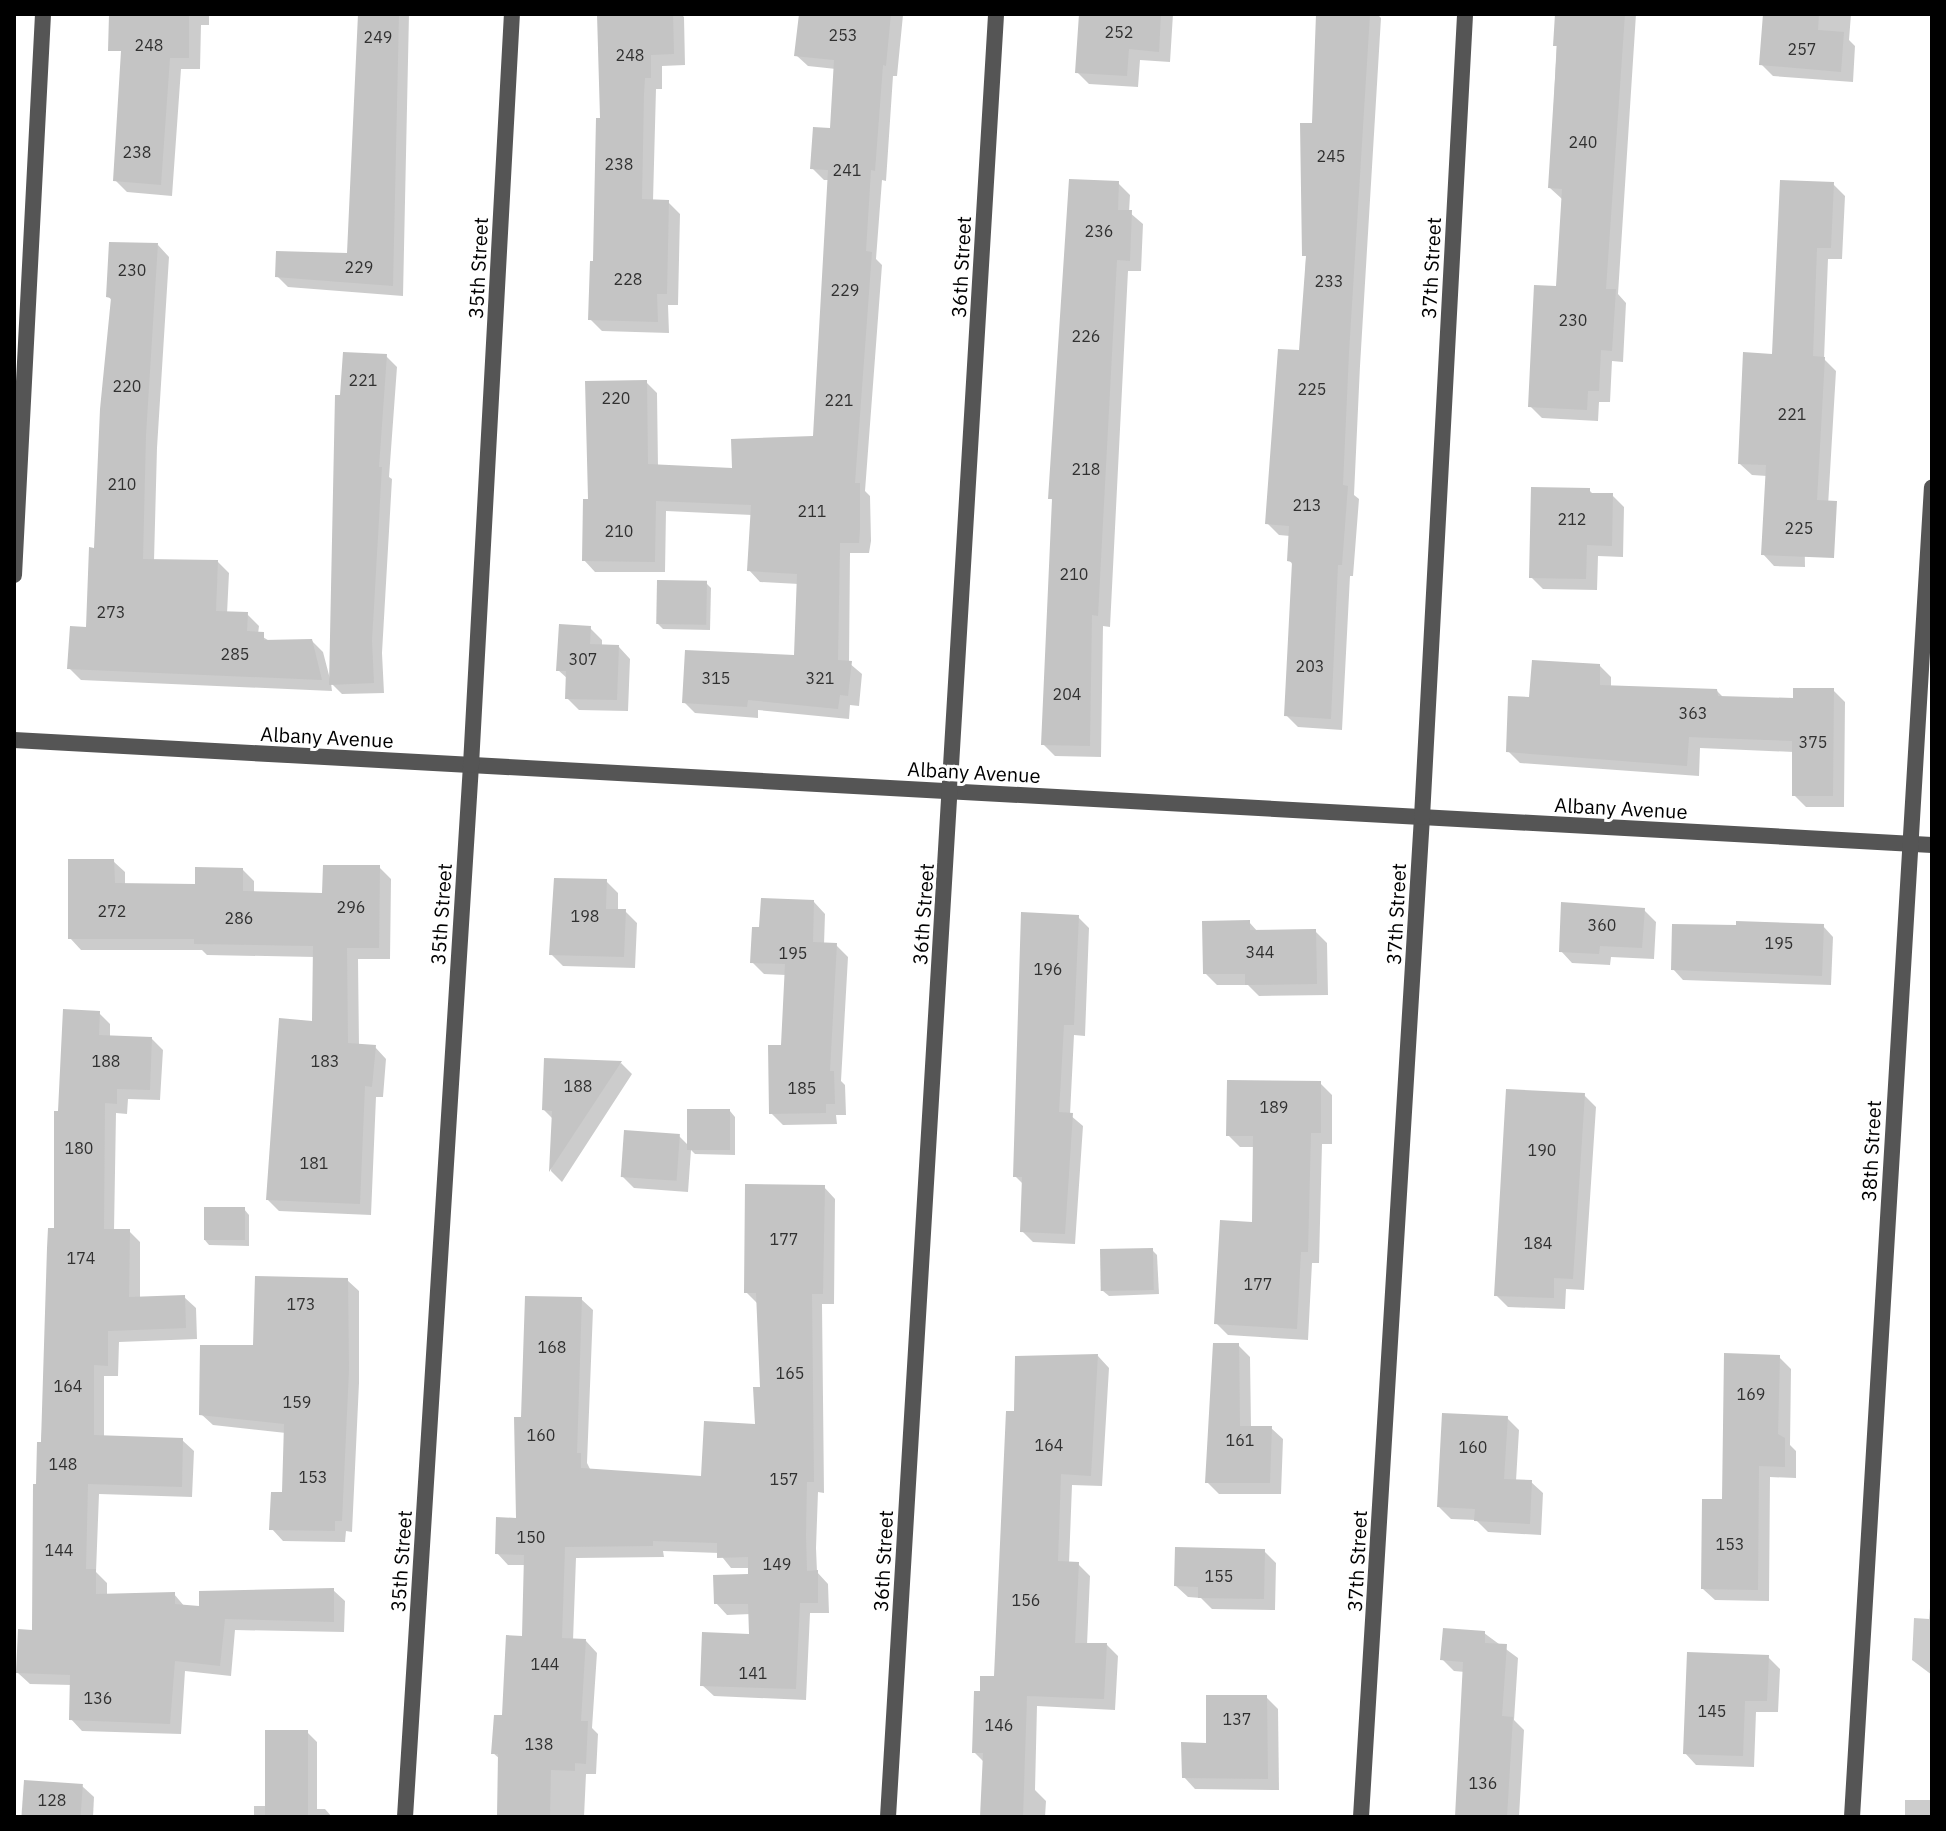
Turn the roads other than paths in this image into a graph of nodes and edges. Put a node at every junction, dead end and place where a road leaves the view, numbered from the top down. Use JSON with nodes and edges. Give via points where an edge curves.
{"nodes":[{"id":1,"x":43,"y":14,"type":"edge"},
{"id":2,"x":512,"y":14,"type":"edge"},
{"id":3,"x":996,"y":14,"type":"edge"},
{"id":4,"x":1465,"y":14,"type":"edge"},
{"id":5,"x":1932,"y":487,"type":"edge"},
{"id":6,"x":14,"y":575,"type":"edge"},
{"id":7,"x":14,"y":740,"type":"edge"},
{"id":8,"x":471,"y":765,"type":"junction"},
{"id":9,"x":951,"y":791,"type":"junction"},
{"id":10,"x":1422,"y":817,"type":"junction"},
{"id":11,"x":1910,"y":844,"type":"junction"},
{"id":12,"x":1932,"y":845,"type":"edge"},
{"id":13,"x":405,"y":1817,"type":"edge"},
{"id":14,"x":888,"y":1817,"type":"edge"},
{"id":15,"x":1361,"y":1817,"type":"edge"},
{"id":16,"x":1852,"y":1817,"type":"edge"}],
"edges":[{"from":1,"to":6,"type":"street"},
{"from":2,"to":8,"type":"street","name":"35th Street"},
{"from":3,"to":9,"type":"street","name":"36th Street"},
{"from":4,"to":10,"type":"street","name":"37th Street"},
{"from":5,"to":11,"type":"street","name":"38th Street"},
{"from":7,"to":8,"type":"street","name":"Albany Avenue"},
{"from":8,"to":9,"type":"street","name":"Albany Avenue"},
{"from":8,"to":13,"type":"street","name":"35th Street"},
{"from":9,"to":10,"type":"street","name":"Albany Avenue"},
{"from":9,"to":14,"type":"street","name":"36th Street"},
{"from":10,"to":11,"type":"street","name":"Albany Avenue"},
{"from":10,"to":15,"type":"street","name":"37th Street"},
{"from":11,"to":12,"type":"street","name":"Albany Avenue"},
{"from":11,"to":16,"type":"street","name":"38th Street"}]}
